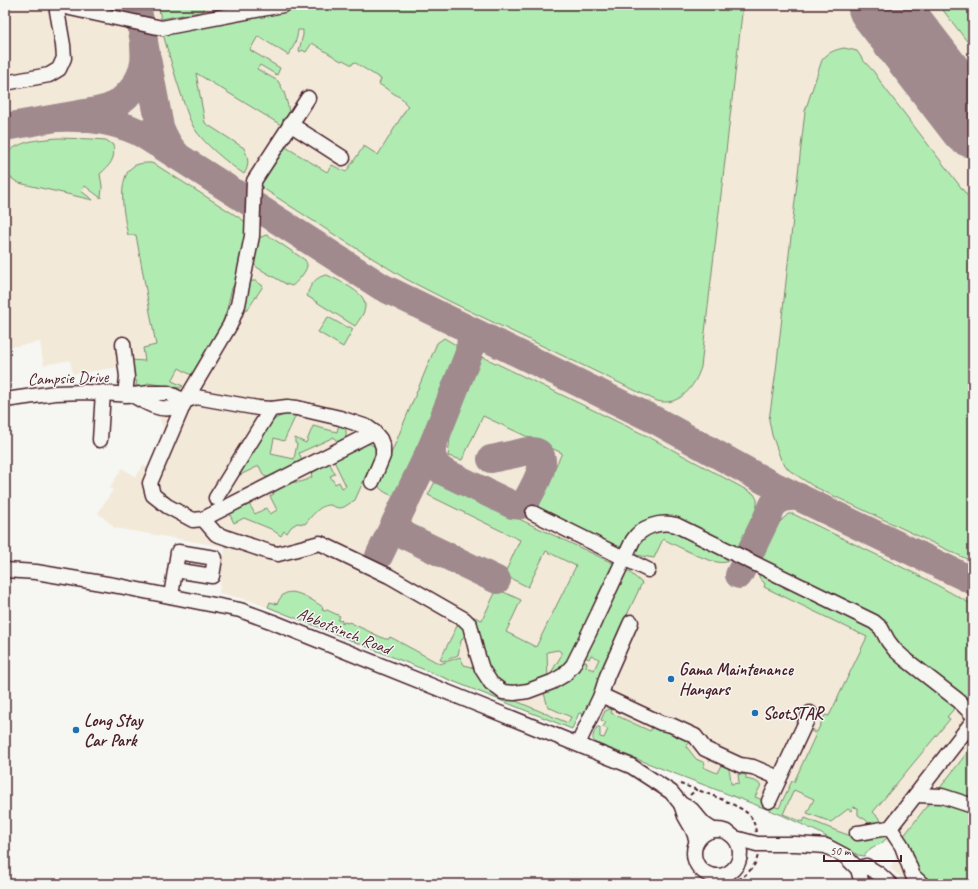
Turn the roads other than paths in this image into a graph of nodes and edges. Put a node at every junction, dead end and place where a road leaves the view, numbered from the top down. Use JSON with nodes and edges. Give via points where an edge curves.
{"nodes":[{"id":1,"x":56,"y":5,"type":"edge"},
{"id":2,"x":283,"y":5,"type":"edge"},
{"id":3,"x":219,"y":11,"type":"edge"},
{"id":4,"x":5,"y":83,"type":"edge"},
{"id":5,"x":308,"y":98,"type":"dead end"},
{"id":6,"x":290,"y":124,"type":"junction"},
{"id":7,"x":343,"y":158,"type":"dead end"},
{"id":8,"x":122,"y":344,"type":"dead end"},
{"id":9,"x":104,"y":392,"type":"junction"},
{"id":10,"x":129,"y":395,"type":"junction"},
{"id":11,"x":5,"y":400,"type":"edge"},
{"id":12,"x":185,"y":401,"type":"junction"},
{"id":13,"x":271,"y":409,"type":"junction"},
{"id":14,"x":374,"y":432,"type":"junction"},
{"id":15,"x":100,"y":440,"type":"dead end"},
{"id":16,"x":372,"y":482,"type":"dead end"},
{"id":17,"x":216,"y":498,"type":"dead end"},
{"id":18,"x":533,"y":513,"type":"dead end"},
{"id":19,"x":203,"y":519,"type":"junction"},
{"id":20,"x":623,"y":559,"type":"junction"},
{"id":21,"x":5,"y":570,"type":"edge"},
{"id":22,"x":175,"y":570,"type":"dead end"},
{"id":23,"x":648,"y":570,"type":"dead end"},
{"id":24,"x":171,"y":596,"type":"junction"},
{"id":25,"x":632,"y":622,"type":"dead end"},
{"id":26,"x":601,"y":696,"type":"junction"},
{"id":27,"x":810,"y":713,"type":"dead end"},
{"id":28,"x":973,"y":715,"type":"edge"},
{"id":29,"x":973,"y":721,"type":"edge"},
{"id":30,"x":578,"y":744,"type":"junction"},
{"id":31,"x":780,"y":778,"type":"junction"},
{"id":32,"x":916,"y":795,"type":"junction"},
{"id":33,"x":769,"y":801,"type":"dead end"},
{"id":34,"x":682,"y":804,"type":"junction"},
{"id":35,"x":973,"y":806,"type":"edge"},
{"id":36,"x":890,"y":828,"type":"junction"},
{"id":37,"x":713,"y":830,"type":"junction"},
{"id":38,"x":857,"y":833,"type":"dead end"},
{"id":39,"x":735,"y":838,"type":"junction"},
{"id":40,"x":697,"y":841,"type":"junction"},
{"id":41,"x":757,"y":844,"type":"junction"},
{"id":42,"x":740,"y":859,"type":"junction"},
{"id":43,"x":858,"y":869,"type":"junction"},
{"id":44,"x":705,"y":878,"type":"edge"},
{"id":45,"x":726,"y":881,"type":"edge"},
{"id":46,"x":862,"y":884,"type":"edge"},
{"id":47,"x":890,"y":884,"type":"edge"},
{"id":48,"x":922,"y":884,"type":"edge"}],
"edges":[{"from":1,"to":3,"type":"street","via":[[162,28]]},
{"from":1,"to":4,"type":"street","via":[[64,58],[59,69],[49,75]]},
{"from":2,"to":3,"type":"street"},
{"from":5,"to":6,"type":"street"},
{"from":6,"to":7,"type":"street"},
{"from":6,"to":12,"type":"street","via":[[254,181],[252,236],[238,305],[230,325]]},
{"from":8,"to":10,"type":"street"},
{"from":9,"to":10,"type":"street","name":"Campsie Drive"},
{"from":9,"to":11,"type":"street","name":"Campsie Drive","via":[[55,393]]},
{"from":9,"to":15,"type":"street"},
{"from":10,"to":12,"type":"street","name":"Campsie Drive","via":[[168,393]]},
{"from":12,"to":13,"type":"street","via":[[196,397]]},
{"from":12,"to":19,"type":"street","via":[[150,483],[153,495],[168,506],[193,520]]},
{"from":13,"to":14,"type":"street","via":[[297,408],[340,418]]},
{"from":13,"to":17,"type":"street"},
{"from":14,"to":16,"type":"street","via":[[380,439],[383,456]]},
{"from":14,"to":19,"type":"street"},
{"from":18,"to":20,"type":"street"},
{"from":19,"to":20,"type":"street","via":[[216,534],[278,554],[320,543],[389,576],[464,619],[470,625],[482,669],[491,683],[503,692],[528,692],[564,675],[573,665]]},
{"from":20,"to":23,"type":"street"},
{"from":20,"to":28,"type":"street","via":[[636,535],[641,531],[663,523],[676,525],[874,622],[895,650]]},
{"from":21,"to":24,"type":"street","name":"Abbotsinch Road","via":[[36,572]]},
{"from":22,"to":24,"type":"street"},
{"from":24,"to":30,"type":"street","name":"Abbotsinch Road","via":[[240,610]]},
{"from":25,"to":26,"type":"street","via":[[607,676]]},
{"from":26,"to":30,"type":"street"},
{"from":26,"to":31,"type":"street","via":[[695,736],[705,749]]},
{"from":27,"to":31,"type":"street"},
{"from":29,"to":32,"type":"street"},
{"from":30,"to":34,"type":"street","name":"Abbotsinch Road","via":[[632,766],[671,792]]},
{"from":31,"to":33,"type":"street"},
{"from":32,"to":35,"type":"street","via":[[942,796]]},
{"from":32,"to":36,"type":"street"},
{"from":34,"to":37,"type":"street","name":"Abbotsinch Road"},
{"from":34,"to":40,"type":"street"},
{"from":36,"to":38,"type":"street"},
{"from":36,"to":48,"type":"street","via":[[902,846],[913,876]]},
{"from":37,"to":39,"type":"street","via":[[723,831]]},
{"from":37,"to":40,"type":"street","via":[[706,832]]},
{"from":39,"to":41,"type":"street"},
{"from":39,"to":42,"type":"street","via":[[739,845]]},
{"from":40,"to":44,"type":"street","via":[[694,847],[695,862]]},
{"from":41,"to":42,"type":"street"},
{"from":41,"to":43,"type":"street","via":[[826,846],[845,856]]},
{"from":42,"to":45,"type":"street"},
{"from":43,"to":46,"type":"street"},
{"from":43,"to":47,"type":"street","via":[[866,866]]},
{"from":44,"to":45,"type":"street","via":[[718,877]]}]}
